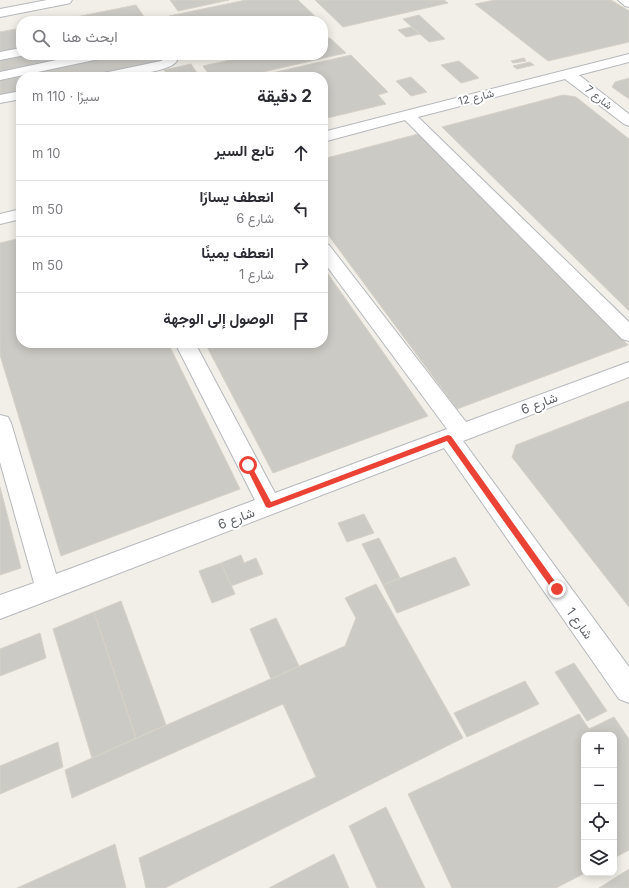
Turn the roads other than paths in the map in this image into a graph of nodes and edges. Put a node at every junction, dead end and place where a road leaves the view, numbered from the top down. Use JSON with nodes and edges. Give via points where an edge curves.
{"nodes":[{"id":1,"x":66,"y":0,"type":"edge"},
{"id":2,"x":624,"y":0,"type":"edge"},
{"id":3,"x":629,"y":3,"type":"edge"},
{"id":4,"x":0,"y":13,"type":"edge"},
{"id":5,"x":16,"y":53,"type":"edge"},
{"id":6,"x":0,"y":56,"type":"edge"},
{"id":7,"x":629,"y":58,"type":"edge"},
{"id":8,"x":75,"y":60,"type":"edge"},
{"id":9,"x":170,"y":60,"type":"edge"},
{"id":10,"x":19,"y":72,"type":"edge"},
{"id":11,"x":127,"y":72,"type":"edge"},
{"id":12,"x":16,"y":73,"type":"edge"},
{"id":13,"x":568,"y":74,"type":"junction"},
{"id":14,"x":0,"y":76,"type":"edge"},
{"id":15,"x":16,"y":96,"type":"edge"},
{"id":16,"x":0,"y":99,"type":"edge"},
{"id":17,"x":408,"y":115,"type":"junction"},
{"id":18,"x":629,"y":121,"type":"edge"},
{"id":19,"x":328,"y":136,"type":"edge"},
{"id":20,"x":16,"y":215,"type":"edge"},
{"id":21,"x":0,"y":219,"type":"edge"},
{"id":22,"x":328,"y":256,"type":"edge"},
{"id":23,"x":629,"y":334,"type":"edge"},
{"id":24,"x":188,"y":348,"type":"edge"},
{"id":25,"x":629,"y":369,"type":"edge"},
{"id":26,"x":0,"y":423,"type":"edge"},
{"id":27,"x":455,"y":435,"type":"junction"},
{"id":28,"x":269,"y":505,"type":"junction"},
{"id":29,"x":48,"y":589,"type":"junction"},
{"id":30,"x":0,"y":607,"type":"edge"},
{"id":31,"x":629,"y":690,"type":"edge"}],
"edges":[{"from":1,"to":4,"type":"street"},
{"from":2,"to":3,"type":"street"},
{"from":5,"to":6,"type":"street"},
{"from":7,"to":13,"type":"street","name":"شارع 12"},
{"from":8,"to":10,"type":"street"},
{"from":9,"to":11,"type":"street","via":[[165,64]]},
{"from":12,"to":14,"type":"street"},
{"from":13,"to":17,"type":"street","name":"شارع 12"},
{"from":13,"to":18,"type":"street","name":"شارع 7"},
{"from":15,"to":16,"type":"street"},
{"from":17,"to":19,"type":"street","name":"شارع 12"},
{"from":17,"to":23,"type":"street"},
{"from":20,"to":21,"type":"street"},
{"from":22,"to":27,"type":"street","name":"شارع 1"},
{"from":24,"to":28,"type":"street"},
{"from":25,"to":27,"type":"street","name":"شارع 6"},
{"from":26,"to":29,"type":"street"},
{"from":27,"to":28,"type":"street","name":"شارع 6"},
{"from":27,"to":31,"type":"street","name":"شارع 1"},
{"from":28,"to":29,"type":"street","name":"شارع 6"},
{"from":29,"to":30,"type":"street","name":"شارع 6"}]}
